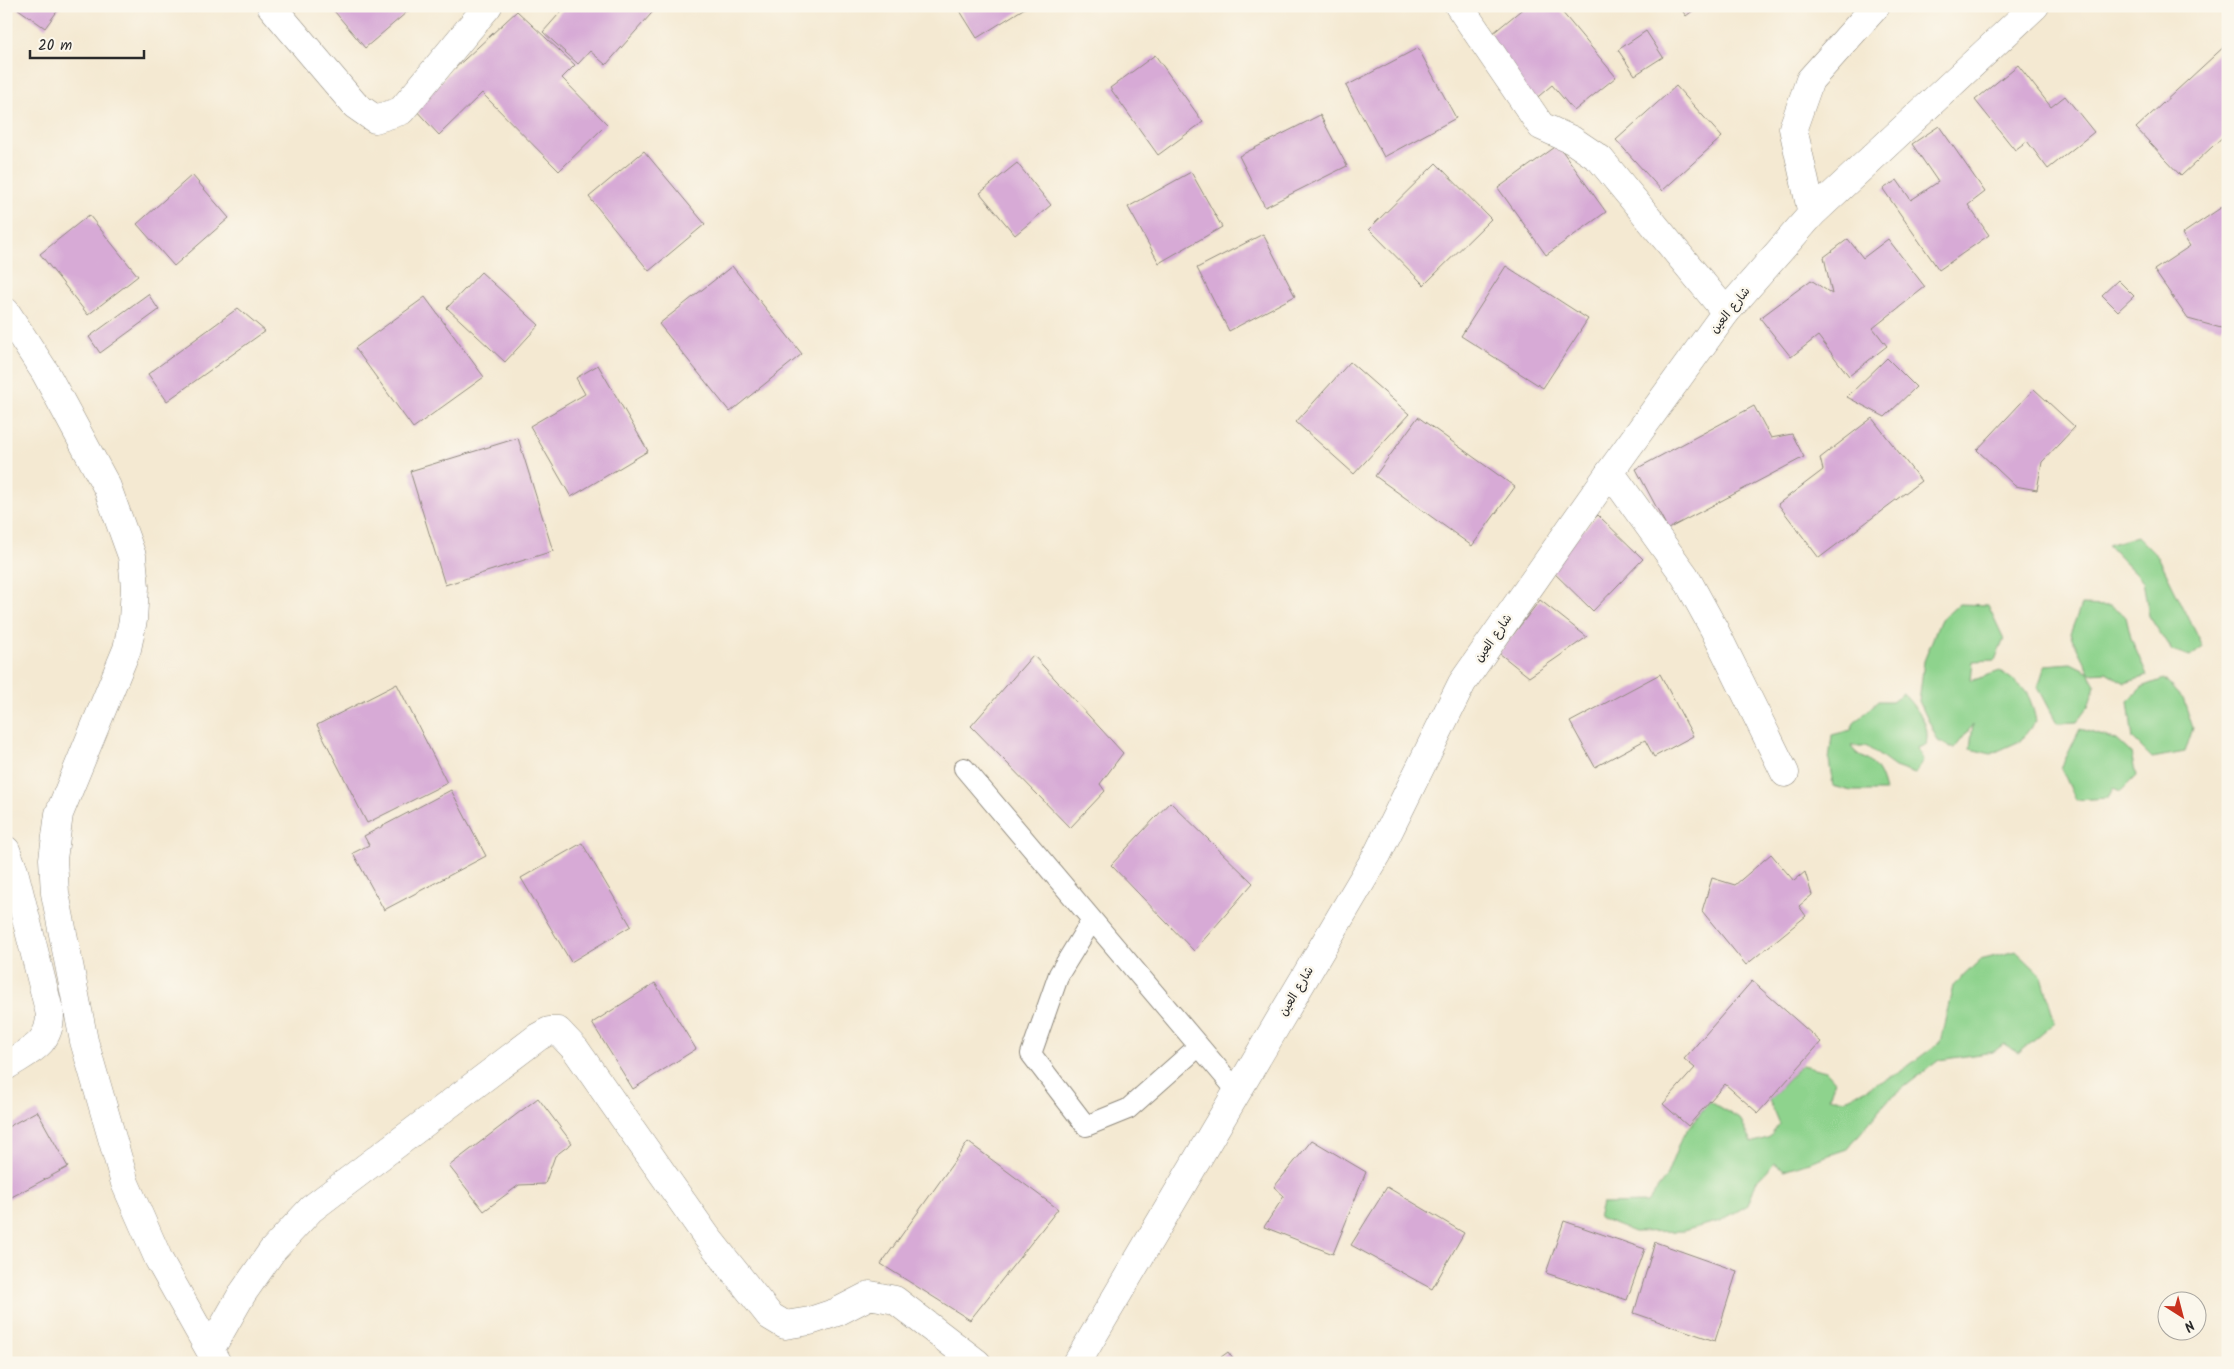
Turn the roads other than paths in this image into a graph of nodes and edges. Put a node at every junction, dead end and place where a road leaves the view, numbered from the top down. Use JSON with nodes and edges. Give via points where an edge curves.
{"nodes":[{"id":1,"x":272,"y":6,"type":"edge"},
{"id":2,"x":488,"y":6,"type":"edge"},
{"id":3,"x":1459,"y":6,"type":"edge"},
{"id":4,"x":1876,"y":6,"type":"edge"},
{"id":5,"x":2035,"y":6,"type":"edge"},
{"id":6,"x":1812,"y":214,"type":"junction"},
{"id":7,"x":6,"y":312,"type":"edge"},
{"id":8,"x":1726,"y":312,"type":"junction"},
{"id":9,"x":1610,"y":472,"type":"junction"},
{"id":10,"x":964,"y":768,"type":"dead end"},
{"id":11,"x":1785,"y":773,"type":"dead end"},
{"id":12,"x":6,"y":850,"type":"edge"},
{"id":13,"x":1092,"y":920,"type":"junction"},
{"id":14,"x":1199,"y":1046,"type":"junction"},
{"id":15,"x":6,"y":1066,"type":"edge"},
{"id":16,"x":1237,"y":1091,"type":"junction"},
{"id":17,"x":214,"y":1356,"type":"edge"},
{"id":18,"x":977,"y":1363,"type":"edge"},
{"id":19,"x":1077,"y":1363,"type":"edge"}],
"edges":[{"from":1,"to":2,"type":"street","via":[[355,105],[375,119],[401,111]]},
{"from":3,"to":8,"type":"street","via":[[1541,126],[1572,140],[1600,159]]},
{"from":4,"to":6,"type":"street","via":[[1810,80],[1793,128]]},
{"from":5,"to":6,"type":"street","name":"شارع العين"},
{"from":6,"to":8,"type":"street","name":"شارع العين"},
{"from":7,"to":17,"type":"street","via":[[45,372],[107,487],[132,556],[135,587],[127,649],[59,814],[53,858],[54,884],[84,1041],[125,1183],[159,1260]]},
{"from":8,"to":9,"type":"street","name":"شارع العين"},
{"from":9,"to":11,"type":"street","via":[[1685,576]]},
{"from":9,"to":16,"type":"street","name":"شارع العين","via":[[1462,683],[1377,855]]},
{"from":10,"to":13,"type":"lane"},
{"from":12,"to":15,"type":"street","via":[[48,1005],[50,1025],[40,1044]]},
{"from":13,"to":14,"type":"lane"},
{"from":13,"to":14,"type":"lane","via":[[1059,974],[1031,1054],[1086,1126],[1128,1109]]},
{"from":14,"to":16,"type":"lane"},
{"from":16,"to":19,"type":"street","name":"شارع العين"},
{"from":17,"to":18,"type":"street","via":[[242,1294],[272,1251],[311,1209],[538,1037],[549,1031],[558,1031],[576,1050],[707,1237],[770,1316],[785,1325],[828,1315],[870,1295],[895,1300]]}]}
